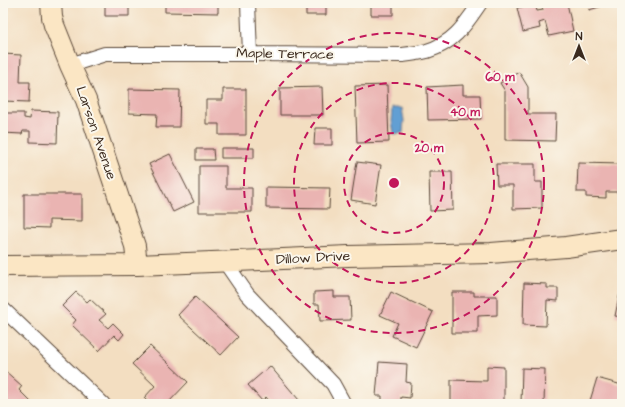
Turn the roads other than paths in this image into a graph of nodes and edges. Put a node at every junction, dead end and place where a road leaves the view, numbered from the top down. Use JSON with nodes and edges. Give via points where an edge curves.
{"nodes":[{"id":1,"x":51,"y":3,"type":"edge"},
{"id":2,"x":248,"y":3,"type":"edge"},
{"id":3,"x":480,"y":3,"type":"edge"},
{"id":4,"x":250,"y":54,"type":"junction"},
{"id":5,"x":70,"y":65,"type":"junction"},
{"id":6,"x":622,"y":239,"type":"edge"},
{"id":7,"x":225,"y":262,"type":"junction"},
{"id":8,"x":137,"y":265,"type":"junction"},
{"id":9,"x":3,"y":266,"type":"edge"},
{"id":10,"x":3,"y":309,"type":"edge"},
{"id":11,"x":103,"y":404,"type":"edge"},
{"id":12,"x":344,"y":404,"type":"edge"}],
"edges":[{"from":1,"to":5,"type":"street","name":"Larson Avenue","via":[[54,24]]},
{"from":2,"to":4,"type":"street"},
{"from":3,"to":4,"type":"street","name":"Maple Terrace","via":[[462,29],[448,42],[426,51],[402,55]]},
{"from":4,"to":5,"type":"street","name":"Maple Terrace","via":[[105,54]]},
{"from":5,"to":8,"type":"street","name":"Larson Avenue","via":[[86,100],[135,246]]},
{"from":6,"to":7,"type":"street","name":"Dillow Drive","via":[[566,247],[491,253]]},
{"from":7,"to":8,"type":"street","name":"Dillow Drive"},
{"from":7,"to":12,"type":"street","via":[[247,294],[333,384]]},
{"from":8,"to":9,"type":"street","name":"Dillow Drive"},
{"from":10,"to":11,"type":"street"}]}
